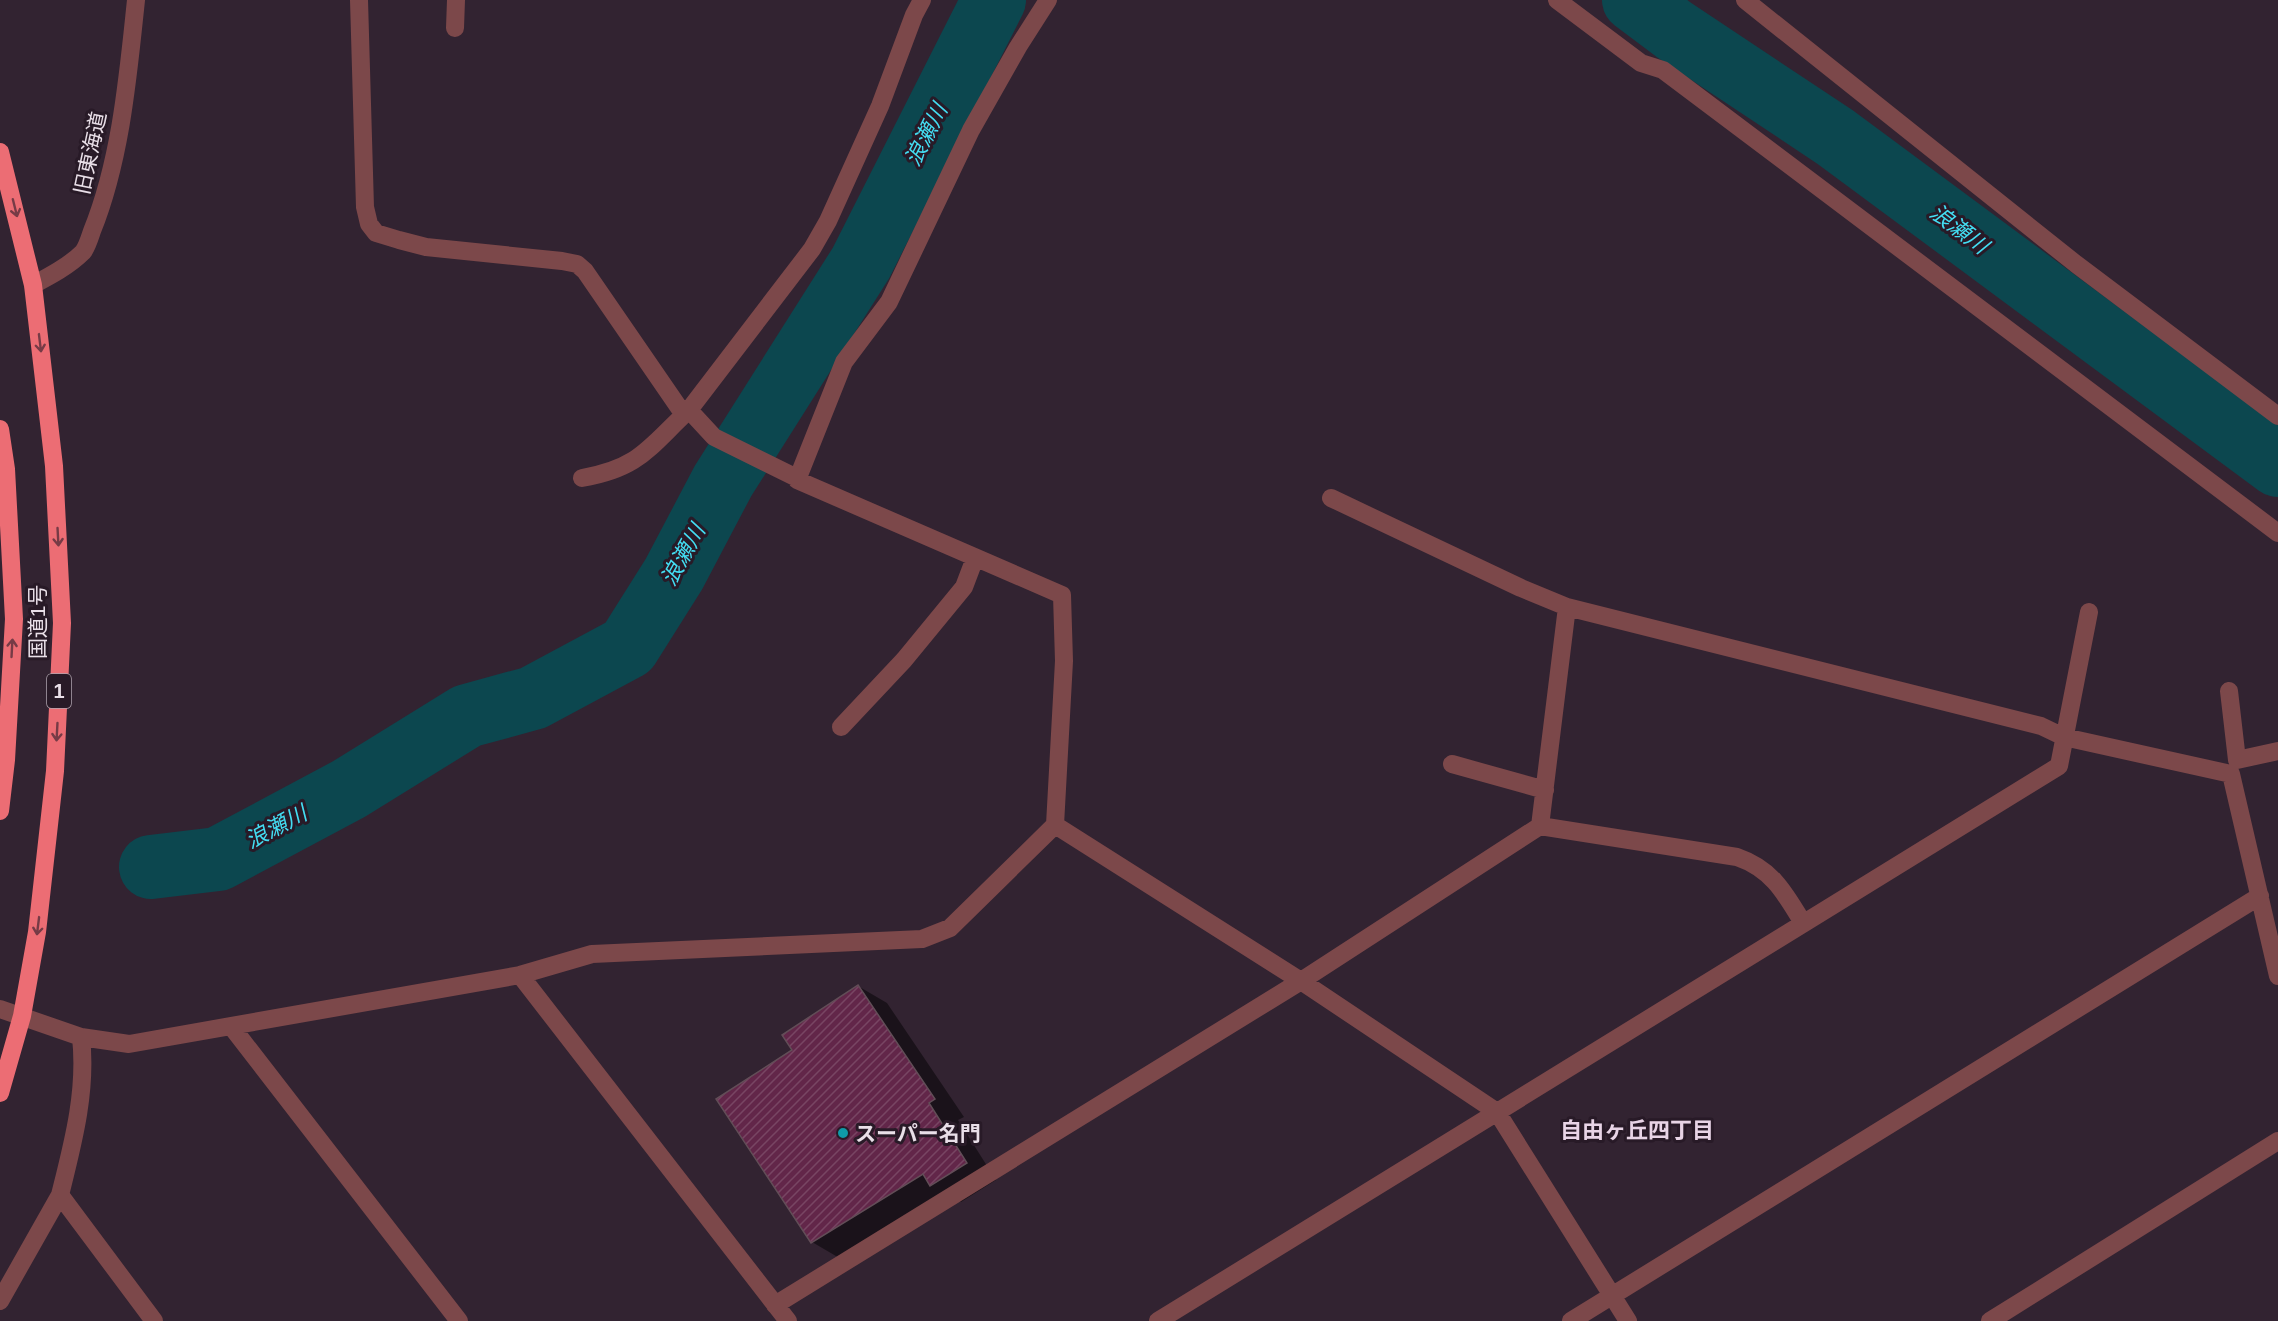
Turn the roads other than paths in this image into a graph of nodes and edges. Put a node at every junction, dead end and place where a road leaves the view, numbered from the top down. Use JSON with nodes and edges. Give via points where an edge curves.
{"nodes":[{"id":1,"x":136,"y":0,"type":"edge"},
{"id":2,"x":359,"y":0,"type":"edge"},
{"id":3,"x":456,"y":0,"type":"edge"},
{"id":4,"x":922,"y":0,"type":"edge"},
{"id":5,"x":1048,"y":0,"type":"edge"},
{"id":6,"x":1557,"y":0,"type":"edge"},
{"id":7,"x":1746,"y":0,"type":"edge"},
{"id":8,"x":454,"y":28,"type":"dead end"},
{"id":9,"x":0,"y":152,"type":"edge"},
{"id":10,"x":33,"y":285,"type":"junction"},
{"id":11,"x":687,"y":412,"type":"junction"},
{"id":12,"x":2278,"y":416,"type":"edge"},
{"id":13,"x":0,"y":429,"type":"edge"},
{"id":14,"x":791,"y":475,"type":"junction"},
{"id":15,"x":582,"y":477,"type":"dead end"},
{"id":16,"x":1331,"y":498,"type":"dead end"},
{"id":17,"x":2278,"y":533,"type":"edge"},
{"id":18,"x":975,"y":558,"type":"junction"},
{"id":19,"x":1567,"y":607,"type":"junction"},
{"id":20,"x":2088,"y":612,"type":"dead end"},
{"id":21,"x":2229,"y":691,"type":"dead end"},
{"id":22,"x":842,"y":727,"type":"dead end"},
{"id":23,"x":2064,"y":737,"type":"junction"},
{"id":24,"x":2278,"y":751,"type":"edge"},
{"id":25,"x":1452,"y":765,"type":"dead end"},
{"id":26,"x":2234,"y":767,"type":"junction"},
{"id":27,"x":1545,"y":790,"type":"junction"},
{"id":28,"x":0,"y":811,"type":"edge"},
{"id":29,"x":1055,"y":825,"type":"junction"},
{"id":30,"x":1540,"y":826,"type":"junction"},
{"id":31,"x":2260,"y":896,"type":"junction"},
{"id":32,"x":1803,"y":923,"type":"junction"},
{"id":33,"x":2273,"y":931,"type":"edge"},
{"id":34,"x":520,"y":975,"type":"junction"},
{"id":35,"x":2278,"y":976,"type":"edge"},
{"id":36,"x":1301,"y":981,"type":"junction"},
{"id":37,"x":0,"y":1009,"type":"edge"},
{"id":38,"x":22,"y":1016,"type":"junction"},
{"id":39,"x":231,"y":1026,"type":"junction"},
{"id":40,"x":81,"y":1037,"type":"junction"},
{"id":41,"x":0,"y":1093,"type":"edge"},
{"id":42,"x":1497,"y":1112,"type":"junction"},
{"id":43,"x":2278,"y":1141,"type":"edge"},
{"id":44,"x":60,"y":1195,"type":"junction"},
{"id":45,"x":1612,"y":1295,"type":"junction"},
{"id":46,"x":0,"y":1300,"type":"edge"},
{"id":47,"x":776,"y":1305,"type":"junction"},
{"id":48,"x":154,"y":1321,"type":"edge"},
{"id":49,"x":459,"y":1321,"type":"edge"},
{"id":50,"x":788,"y":1321,"type":"edge"},
{"id":51,"x":1158,"y":1321,"type":"edge"},
{"id":52,"x":1571,"y":1321,"type":"edge"},
{"id":53,"x":1628,"y":1321,"type":"edge"},
{"id":54,"x":1990,"y":1321,"type":"edge"}],
"edges":[{"from":1,"to":10,"type":"street","name":"旧東海道","via":[[119,127],[103,204],[84,250]]},
{"from":2,"to":11,"type":"street","via":[[365,207],[369,224],[376,232],[426,247],[578,264]]},
{"from":3,"to":8,"type":"street"},
{"from":4,"to":11,"type":"street","via":[[828,221],[812,249]]},
{"from":5,"to":14,"type":"street","via":[[971,130],[889,302],[844,362]]},
{"from":6,"to":17,"type":"street","via":[[1641,63],[1663,70]]},
{"from":7,"to":12,"type":"street","via":[[2076,264]]},
{"from":9,"to":10,"type":"highway","name":"国道1号","number":"1","one_way":true},
{"from":10,"to":38,"type":"highway","name":"国道1号","number":"1","one_way":true,"via":[[54,466],[62,623],[55,771],[37,932]]},
{"from":11,"to":14,"type":"street","via":[[714,437]]},
{"from":11,"to":15,"type":"street","via":[[632,463]]},
{"from":28,"to":13,"type":"highway","name":"国道1号","one_way":true,"via":[[14,619],[6,469]]},
{"from":14,"to":18,"type":"street"},
{"from":16,"to":19,"type":"street"},
{"from":18,"to":22,"type":"street","via":[[964,587]]},
{"from":18,"to":29,"type":"street","via":[[1062,595],[1064,661]]},
{"from":19,"to":23,"type":"street","via":[[2041,726]]},
{"from":19,"to":27,"type":"street"},
{"from":20,"to":23,"type":"street"},
{"from":21,"to":26,"type":"street"},
{"from":23,"to":26,"type":"street"},
{"from":23,"to":32,"type":"street","via":[[2059,766]]},
{"from":24,"to":26,"type":"street"},
{"from":25,"to":27,"type":"street"},
{"from":26,"to":31,"type":"street"},
{"from":27,"to":30,"type":"street"},
{"from":29,"to":34,"type":"street","via":[[950,928],[922,939],[592,954]]},
{"from":29,"to":36,"type":"street"},
{"from":30,"to":32,"type":"street","via":[[1755,863],[1788,896]]},
{"from":30,"to":36,"type":"street"},
{"from":31,"to":33,"type":"street"},
{"from":31,"to":45,"type":"street"},
{"from":32,"to":42,"type":"street"},
{"from":33,"to":35,"type":"street"},
{"from":34,"to":39,"type":"street"},
{"from":34,"to":47,"type":"street"},
{"from":36,"to":42,"type":"street"},
{"from":36,"to":47,"type":"street"},
{"from":37,"to":38,"type":"street"},
{"from":38,"to":40,"type":"street"},
{"from":38,"to":41,"type":"highway","name":"国道1号","number":"1"},
{"from":39,"to":40,"type":"street","via":[[129,1044]]},
{"from":39,"to":49,"type":"street"},
{"from":40,"to":44,"type":"street","via":[[84,1064],[80,1095]]},
{"from":42,"to":45,"type":"street"},
{"from":42,"to":51,"type":"street"},
{"from":43,"to":54,"type":"street"},
{"from":44,"to":46,"type":"street"},
{"from":44,"to":48,"type":"street"},
{"from":45,"to":52,"type":"street"},
{"from":45,"to":53,"type":"street"},
{"from":47,"to":50,"type":"street"}]}
